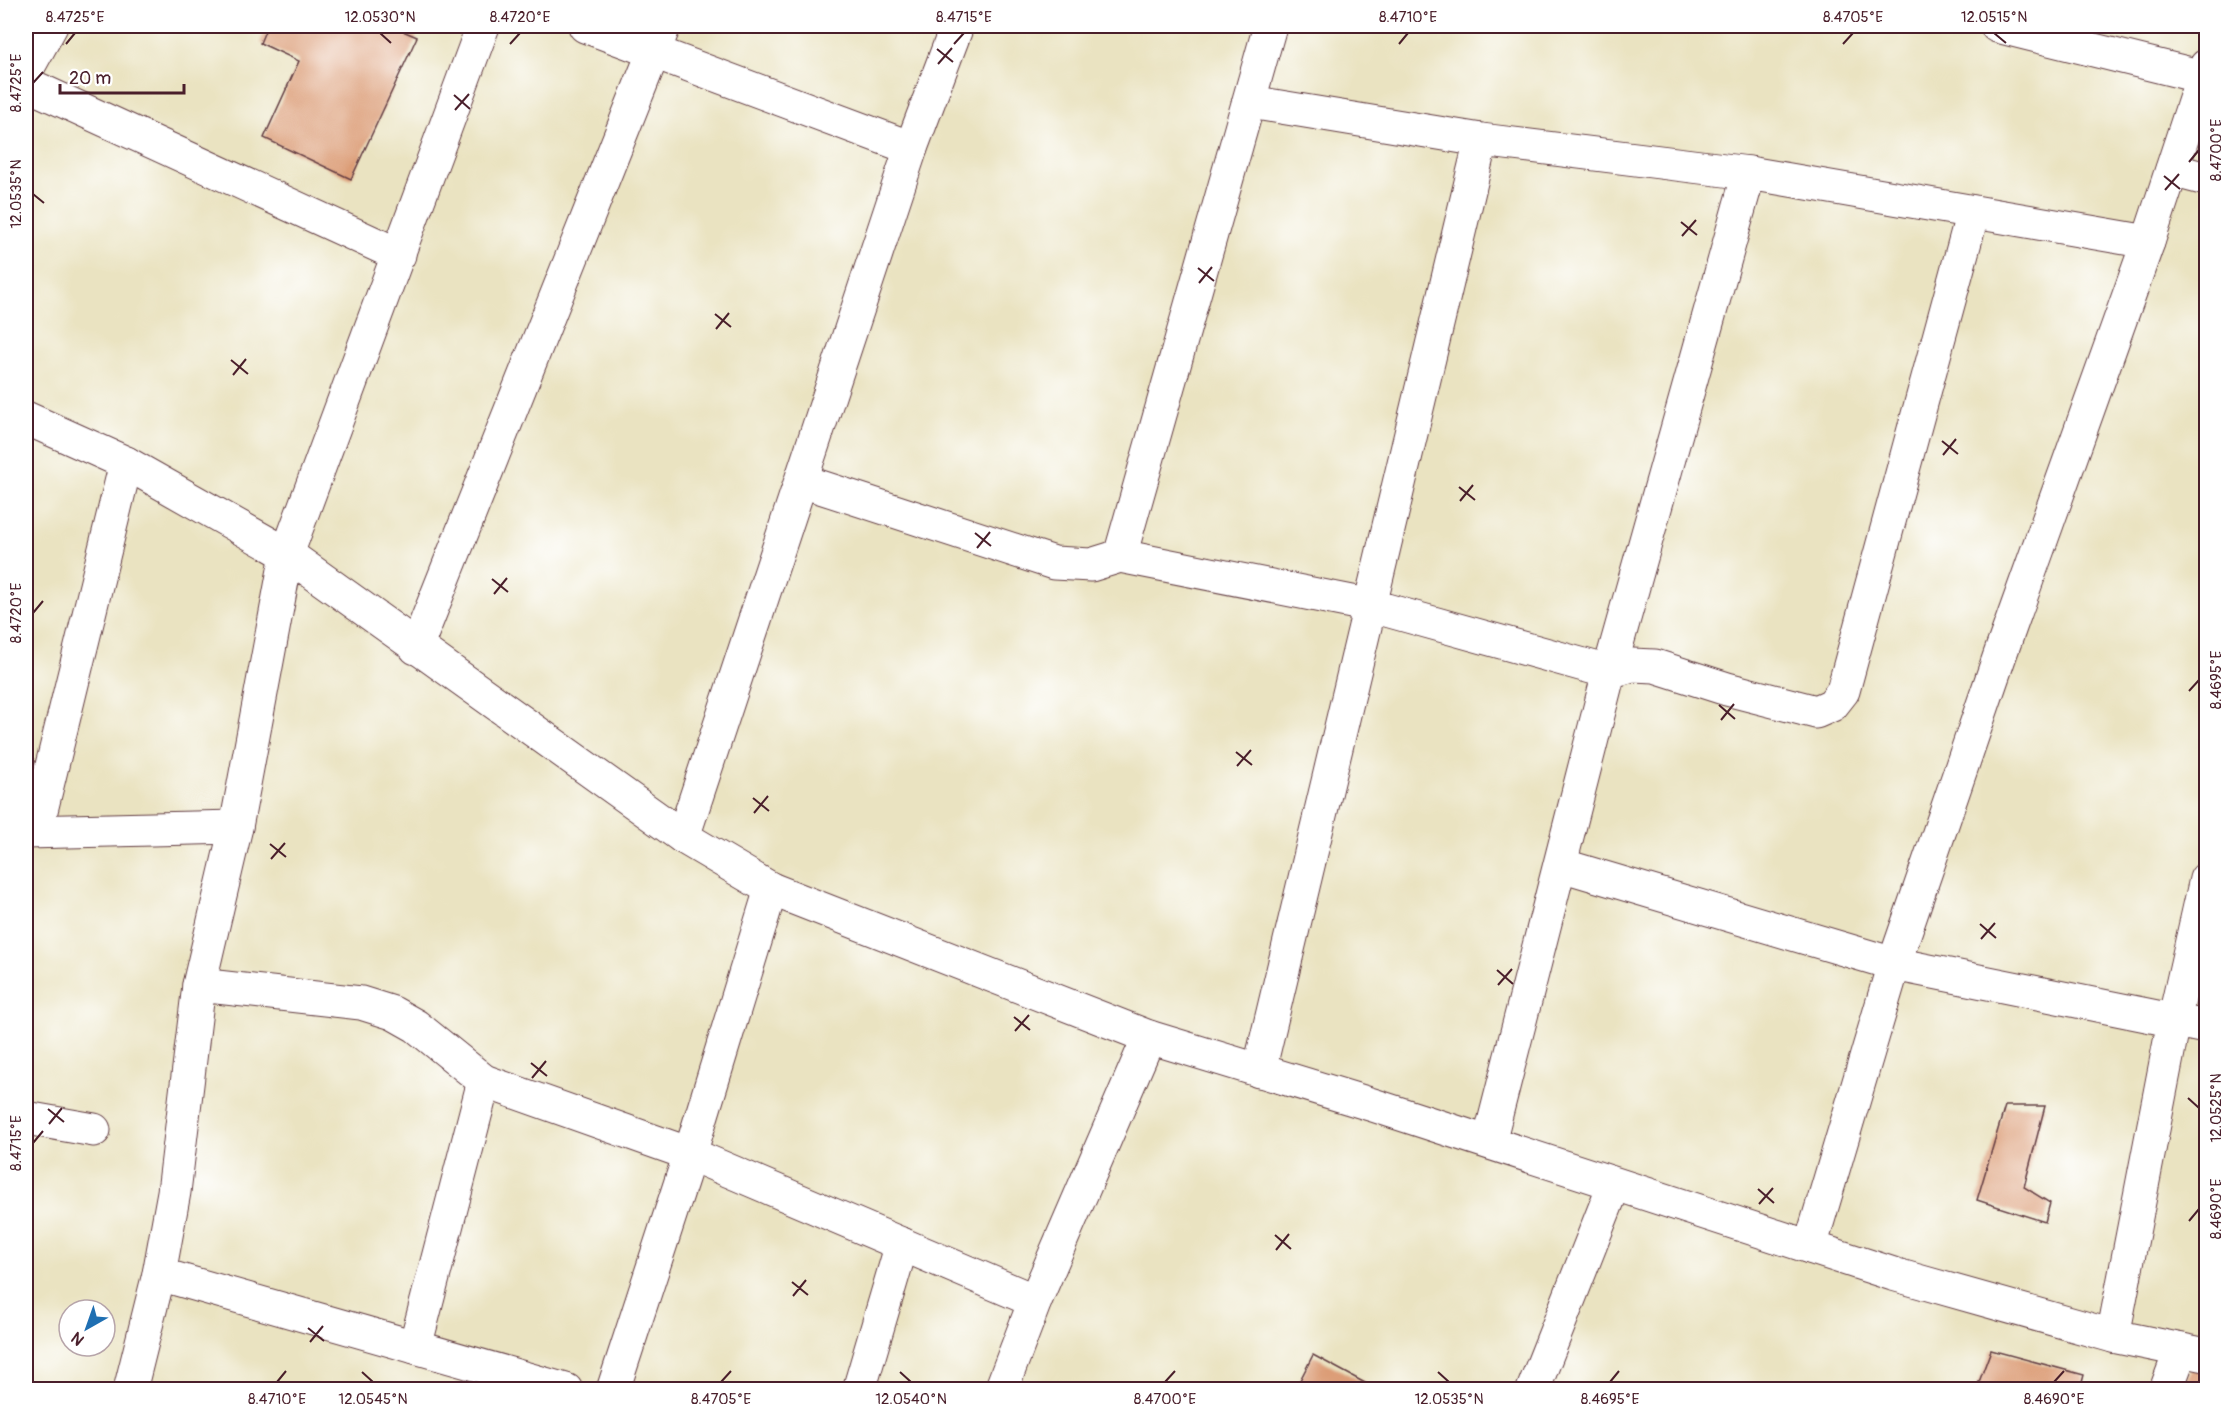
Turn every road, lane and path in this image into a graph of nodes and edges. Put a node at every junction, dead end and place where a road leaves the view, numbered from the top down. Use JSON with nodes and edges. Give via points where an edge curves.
{"nodes":[{"id":1,"x":51,"y":26,"type":"edge"},
{"id":2,"x":483,"y":26,"type":"edge"},
{"id":3,"x":585,"y":26,"type":"edge"},
{"id":4,"x":957,"y":26,"type":"edge"},
{"id":5,"x":1270,"y":26,"type":"edge"},
{"id":6,"x":1997,"y":26,"type":"edge"},
{"id":7,"x":660,"y":38,"type":"edge"},
{"id":8,"x":2205,"y":71,"type":"edge"},
{"id":9,"x":27,"y":84,"type":"edge"},
{"id":10,"x":1250,"y":102,"type":"junction"},
{"id":11,"x":1481,"y":140,"type":"junction"},
{"id":12,"x":911,"y":148,"type":"junction"},
{"id":13,"x":2172,"y":170,"type":"junction"},
{"id":14,"x":1749,"y":173,"type":"junction"},
{"id":15,"x":2206,"y":179,"type":"edge"},
{"id":16,"x":1973,"y":212,"type":"junction"},
{"id":17,"x":2148,"y":242,"type":"junction"},
{"id":18,"x":399,"y":255,"type":"junction"},
{"id":19,"x":26,"y":418,"type":"edge"},
{"id":20,"x":126,"y":463,"type":"junction"},
{"id":21,"x":802,"y":481,"type":"junction"},
{"id":22,"x":286,"y":554,"type":"junction"},
{"id":23,"x":1120,"y":556,"type":"junction"},
{"id":24,"x":1372,"y":606,"type":"junction"},
{"id":25,"x":416,"y":648,"type":"junction"},
{"id":26,"x":1609,"y":672,"type":"junction"},
{"id":27,"x":236,"y":827,"type":"junction"},
{"id":28,"x":31,"y":832,"type":"edge"},
{"id":29,"x":683,"y":837,"type":"junction"},
{"id":30,"x":1561,"y":865,"type":"junction"},
{"id":31,"x":2206,"y":879,"type":"edge"},
{"id":32,"x":771,"y":889,"type":"junction"},
{"id":33,"x":1894,"y":964,"type":"junction"},
{"id":34,"x":199,"y":985,"type":"junction"},
{"id":35,"x":2174,"y":1021,"type":"junction"},
{"id":36,"x":2206,"y":1027,"type":"edge"},
{"id":37,"x":1149,"y":1036,"type":"junction"},
{"id":38,"x":1259,"y":1071,"type":"junction"},
{"id":39,"x":484,"y":1081,"type":"junction"},
{"id":40,"x":26,"y":1118,"type":"edge"},
{"id":41,"x":94,"y":1130,"type":"dead end"},
{"id":42,"x":1489,"y":1142,"type":"junction"},
{"id":43,"x":690,"y":1154,"type":"junction"},
{"id":44,"x":1614,"y":1185,"type":"junction"},
{"id":45,"x":902,"y":1244,"type":"junction"},
{"id":46,"x":1810,"y":1247,"type":"junction"},
{"id":47,"x":159,"y":1274,"type":"junction"},
{"id":48,"x":1035,"y":1301,"type":"junction"},
{"id":49,"x":2113,"y":1336,"type":"junction"},
{"id":50,"x":415,"y":1347,"type":"junction"},
{"id":51,"x":2194,"y":1352,"type":"edge"},
{"id":52,"x":130,"y":1389,"type":"edge"},
{"id":53,"x":566,"y":1389,"type":"edge"},
{"id":54,"x":613,"y":1389,"type":"edge"},
{"id":55,"x":859,"y":1389,"type":"edge"},
{"id":56,"x":1001,"y":1389,"type":"edge"},
{"id":57,"x":1533,"y":1389,"type":"edge"},
{"id":58,"x":2166,"y":1389,"type":"edge"}],
"edges":[{"from":1,"to":9,"type":"street"},
{"from":2,"to":18,"type":"street"},
{"from":3,"to":7,"type":"street"},
{"from":4,"to":12,"type":"street"},
{"from":5,"to":10,"type":"street"},
{"from":6,"to":8,"type":"street"},
{"from":7,"to":12,"type":"street"},
{"from":7,"to":25,"type":"street"},
{"from":8,"to":13,"type":"street"},
{"from":9,"to":18,"type":"street"},
{"from":10,"to":11,"type":"street"},
{"from":10,"to":23,"type":"street"},
{"from":11,"to":14,"type":"street"},
{"from":11,"to":24,"type":"street"},
{"from":12,"to":21,"type":"street"},
{"from":13,"to":15,"type":"street"},
{"from":13,"to":17,"type":"street"},
{"from":14,"to":16,"type":"street"},
{"from":14,"to":26,"type":"street"},
{"from":16,"to":17,"type":"street"},
{"from":16,"to":26,"type":"street","via":[[1843,691],[1832,705],[1816,712],[1654,666],[1632,665]]},
{"from":17,"to":33,"type":"street"},
{"from":18,"to":22,"type":"street"},
{"from":19,"to":20,"type":"street"},
{"from":20,"to":22,"type":"street"},
{"from":20,"to":28,"type":"street"},
{"from":21,"to":23,"type":"street","via":[[1054,562],[1091,565]]},
{"from":21,"to":29,"type":"street"},
{"from":22,"to":25,"type":"street"},
{"from":22,"to":27,"type":"street"},
{"from":23,"to":24,"type":"street"},
{"from":24,"to":26,"type":"street"},
{"from":24,"to":38,"type":"street"},
{"from":25,"to":29,"type":"street"},
{"from":26,"to":30,"type":"street"},
{"from":27,"to":28,"type":"street"},
{"from":27,"to":34,"type":"street"},
{"from":29,"to":32,"type":"street"},
{"from":30,"to":33,"type":"street"},
{"from":30,"to":42,"type":"street"},
{"from":31,"to":35,"type":"street"},
{"from":32,"to":37,"type":"street"},
{"from":32,"to":43,"type":"street"},
{"from":33,"to":35,"type":"street"},
{"from":33,"to":46,"type":"street"},
{"from":34,"to":39,"type":"street","via":[[361,1003],[393,1013],[417,1026]]},
{"from":34,"to":47,"type":"street","via":[[174,1192]]},
{"from":35,"to":36,"type":"street"},
{"from":35,"to":49,"type":"street"},
{"from":37,"to":38,"type":"street"},
{"from":37,"to":48,"type":"street"},
{"from":38,"to":42,"type":"street"},
{"from":39,"to":43,"type":"street"},
{"from":39,"to":50,"type":"street"},
{"from":40,"to":41,"type":"street"},
{"from":42,"to":44,"type":"street"},
{"from":43,"to":45,"type":"street"},
{"from":43,"to":54,"type":"street"},
{"from":44,"to":46,"type":"street"},
{"from":44,"to":57,"type":"street"},
{"from":45,"to":48,"type":"street"},
{"from":45,"to":55,"type":"street"},
{"from":46,"to":49,"type":"street"},
{"from":47,"to":50,"type":"street"},
{"from":47,"to":52,"type":"street"},
{"from":48,"to":56,"type":"street"},
{"from":49,"to":51,"type":"street"},
{"from":50,"to":53,"type":"street"},
{"from":51,"to":58,"type":"street"}]}
